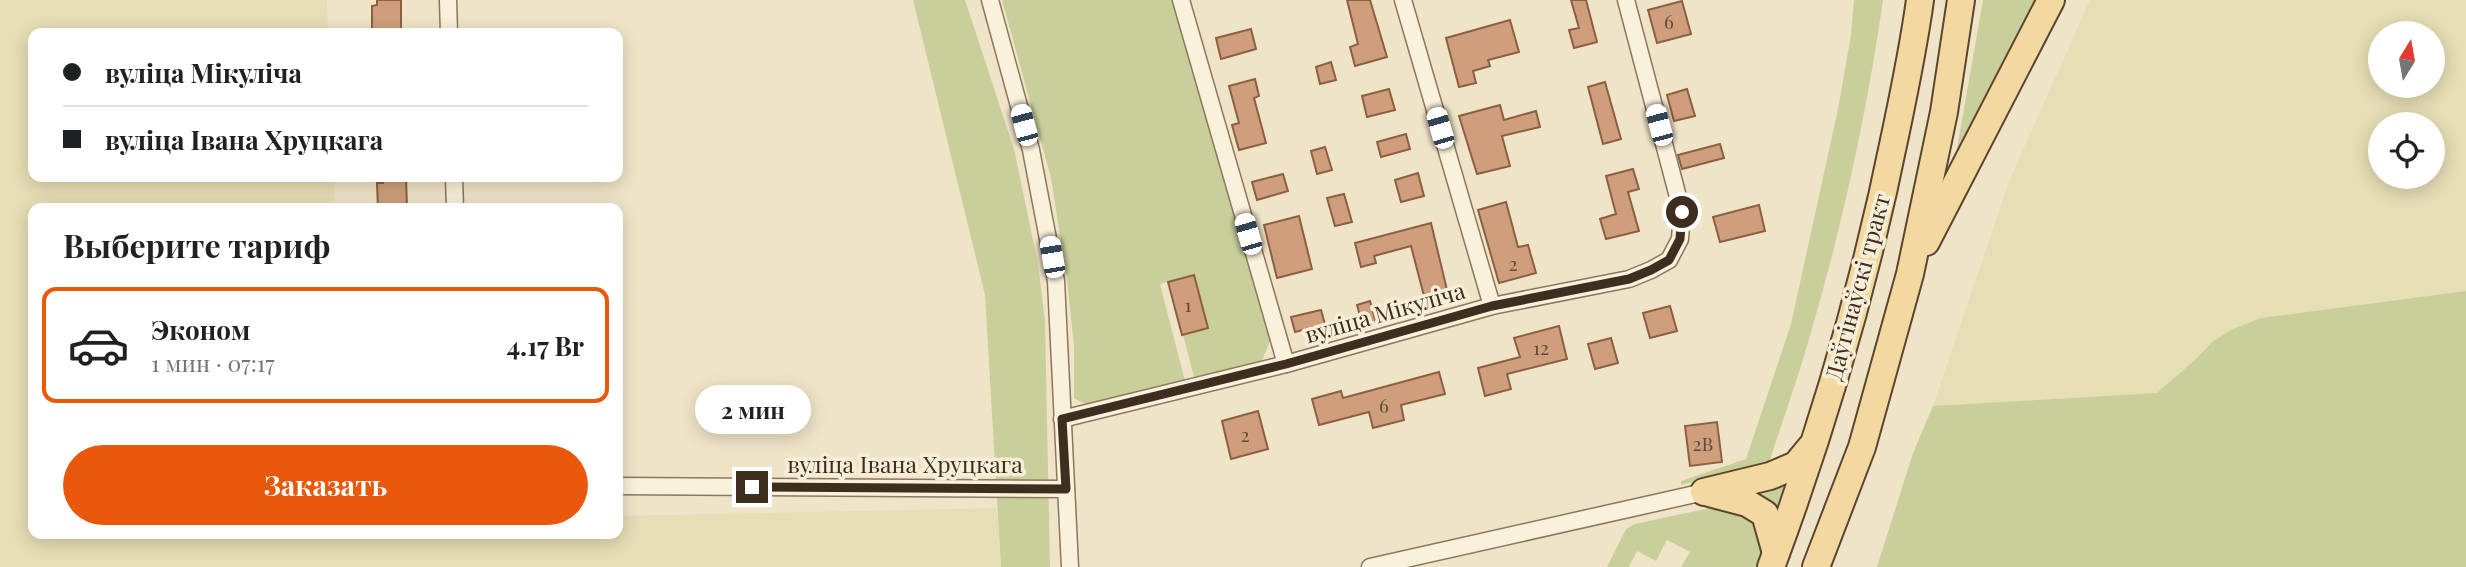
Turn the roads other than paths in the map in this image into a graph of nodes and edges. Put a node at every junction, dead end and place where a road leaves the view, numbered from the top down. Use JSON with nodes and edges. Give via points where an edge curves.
{"nodes":[{"id":1,"x":448,"y":0,"type":"edge"},
{"id":2,"x":990,"y":0,"type":"edge"},
{"id":3,"x":1181,"y":0,"type":"edge"},
{"id":4,"x":1403,"y":0,"type":"edge"},
{"id":5,"x":1626,"y":0,"type":"edge"},
{"id":6,"x":1920,"y":0,"type":"edge"},
{"id":7,"x":1961,"y":0,"type":"edge"},
{"id":8,"x":2051,"y":0,"type":"edge"},
{"id":9,"x":449,"y":28,"type":"edge"},
{"id":10,"x":454,"y":182,"type":"edge"},
{"id":11,"x":455,"y":203,"type":"edge"},
{"id":12,"x":1910,"y":274,"type":"junction"},
{"id":13,"x":1492,"y":306,"type":"junction"},
{"id":14,"x":1286,"y":364,"type":"junction"},
{"id":15,"x":1062,"y":419,"type":"junction"},
{"id":16,"x":1816,"y":438,"type":"junction"},
{"id":17,"x":623,"y":486,"type":"edge"},
{"id":18,"x":1066,"y":489,"type":"junction"},
{"id":19,"x":1704,"y":492,"type":"junction"},
{"id":20,"x":1773,"y":560,"type":"edge"},
{"id":21,"x":1070,"y":567,"type":"edge"},
{"id":22,"x":1370,"y":567,"type":"edge"},
{"id":23,"x":1816,"y":567,"type":"edge"}],
"edges":[{"from":1,"to":9,"type":"street"},
{"from":2,"to":15,"type":"street","via":[[1034,162],[1056,281]]},
{"from":3,"to":14,"type":"street"},
{"from":4,"to":13,"type":"street"},
{"from":5,"to":13,"type":"street","name":"вуліца Мікуліча","via":[[1682,212],[1680,239],[1669,260],[1629,279]]},
{"from":6,"to":16,"type":"main road","name":"Даўгінаўскі тракт","via":[[1880,213]]},
{"from":7,"to":12,"type":"main road","name":"Даўгінаўскі тракт","via":[[1944,113]]},
{"from":8,"to":12,"type":"main road"},
{"from":10,"to":11,"type":"street"},
{"from":12,"to":23,"type":"main road","name":"Даўгінаўскі тракт","via":[[1861,447]]},
{"from":13,"to":14,"type":"street","name":"вуліца Мікуліча"},
{"from":14,"to":15,"type":"street","name":"вуліца Мікуліча"},
{"from":15,"to":18,"type":"street"},
{"from":16,"to":19,"type":"main road","via":[[1796,465]]},
{"from":16,"to":20,"type":"main road","name":"Даўгінаўскі тракт"},
{"from":17,"to":18,"type":"street","name":"вуліца Івана Хруцкага"},
{"from":18,"to":21,"type":"street"},
{"from":19,"to":20,"type":"main road","via":[[1747,503],[1765,514]]},
{"from":19,"to":22,"type":"street"}]}
